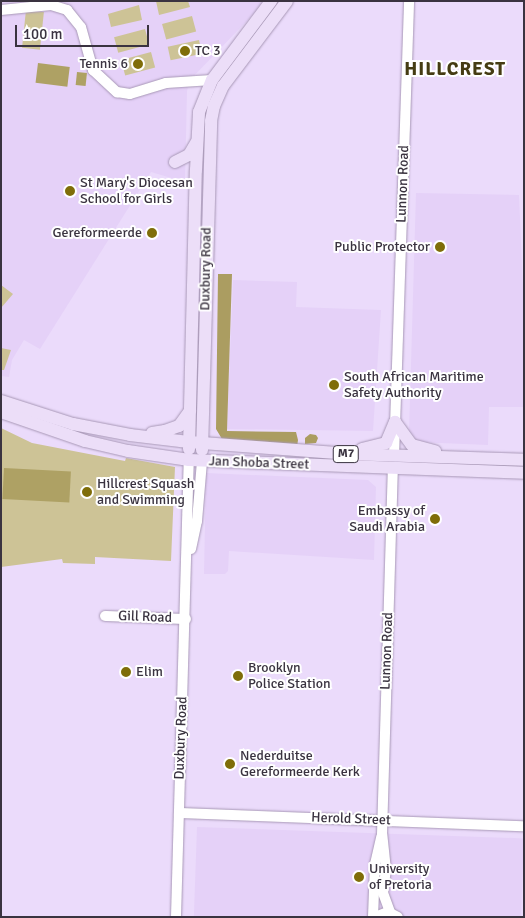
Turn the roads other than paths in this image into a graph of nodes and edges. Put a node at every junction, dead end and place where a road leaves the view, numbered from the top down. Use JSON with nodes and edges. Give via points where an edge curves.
{"nodes":[{"id":1,"x":271,"y":1,"type":"edge"},
{"id":2,"x":287,"y":1,"type":"edge"},
{"id":3,"x":409,"y":1,"type":"edge"},
{"id":4,"x":7,"y":6,"type":"edge"},
{"id":5,"x":212,"y":80,"type":"junction"},
{"id":6,"x":211,"y":121,"type":"junction"},
{"id":7,"x":197,"y":141,"type":"junction"},
{"id":8,"x":174,"y":162,"type":"dead end"},
{"id":9,"x":196,"y":170,"type":"junction"},
{"id":10,"x":207,"y":215,"type":"junction"},
{"id":11,"x":1,"y":401,"type":"edge"},
{"id":12,"x":190,"y":411,"type":"junction"},
{"id":13,"x":1,"y":412,"type":"edge"},
{"id":14,"x":395,"y":422,"type":"junction"},
{"id":15,"x":130,"y":435,"type":"junction"},
{"id":16,"x":196,"y":443,"type":"junction"},
{"id":17,"x":344,"y":454,"type":"junction"},
{"id":18,"x":455,"y":458,"type":"junction"},
{"id":19,"x":195,"y":460,"type":"junction"},
{"id":20,"x":524,"y":460,"type":"edge"},
{"id":21,"x":394,"y":462,"type":"junction"},
{"id":22,"x":524,"y":473,"type":"edge"},
{"id":23,"x":105,"y":616,"type":"dead end"},
{"id":24,"x":186,"y":619,"type":"junction"},
{"id":25,"x":179,"y":814,"type":"junction"},
{"id":26,"x":382,"y":820,"type":"junction"},
{"id":27,"x":524,"y":826,"type":"edge"},
{"id":28,"x":382,"y":834,"type":"junction"},
{"id":29,"x":394,"y":915,"type":"edge"},
{"id":30,"x":176,"y":917,"type":"edge"},
{"id":31,"x":374,"y":917,"type":"edge"}],
"edges":[{"from":1,"to":5,"type":"main road","name":"Duxbury Road"},
{"from":2,"to":6,"type":"main road","name":"Duxbury Road","via":[[223,86]]},
{"from":3,"to":14,"type":"street","name":"Lunnon Road"},
{"from":4,"to":5,"type":"street","via":[[51,5],[67,10],[81,27],[93,70],[117,92],[130,94],[166,83]]},
{"from":5,"to":7,"type":"main road","name":"Duxbury Road","via":[[202,102]]},
{"from":6,"to":9,"type":"main road","via":[[206,131],[203,161]]},
{"from":6,"to":10,"type":"main road","name":"Duxbury Road"},
{"from":7,"to":8,"type":"main road","via":[[189,155]]},
{"from":7,"to":9,"type":"main road","name":"Duxbury Road"},
{"from":9,"to":10,"type":"main road","via":[[204,189]]},
{"from":9,"to":12,"type":"main road","name":"Duxbury Road"},
{"from":10,"to":16,"type":"main road","name":"Duxbury Road"},
{"from":11,"to":15,"type":"main road","name":"Jan Shoba Street","number":"M7","via":[[73,424]]},
{"from":12,"to":15,"type":"main road","via":[[173,429]]},
{"from":12,"to":16,"type":"main road","name":"Duxbury Road"},
{"from":13,"to":19,"type":"main road","name":"Jan Shoba Street","number":"M7","via":[[86,441],[128,451]]},
{"from":14,"to":17,"type":"main road","via":[[386,443]]},
{"from":14,"to":18,"type":"main road","via":[[412,445]]},
{"from":14,"to":21,"type":"street","name":"Lunnon Road"},
{"from":15,"to":16,"type":"main road","name":"Jan Shoba Street","number":"M7"},
{"from":16,"to":17,"type":"main road","name":"Jan Shoba Street","number":"M7"},
{"from":16,"to":19,"type":"main road","name":"Duxbury Road"},
{"from":17,"to":21,"type":"main road"},
{"from":18,"to":20,"type":"main road","name":"Jan Shoba Street","number":"M7"},
{"from":18,"to":21,"type":"main road","name":"Jan Shoba Street","number":"M7"},
{"from":19,"to":21,"type":"main road","name":"Jan Shoba Street","number":"M7"},
{"from":19,"to":24,"type":"street","name":"Duxbury Road","via":[[197,522],[188,559]]},
{"from":21,"to":22,"type":"main road","name":"Jan Shoba Street","number":"M7"},
{"from":21,"to":26,"type":"street","name":"Lunnon Road"},
{"from":23,"to":24,"type":"street","name":"Gill Road"},
{"from":24,"to":25,"type":"street","name":"Duxbury Road"},
{"from":25,"to":26,"type":"street","name":"Herold Street"},
{"from":25,"to":30,"type":"street","name":"Duxbury Road"},
{"from":26,"to":27,"type":"street","name":"Herold Street"},
{"from":26,"to":28,"type":"street","name":"Lunnon Road"},
{"from":28,"to":29,"type":"street","name":"Lunnon Road","via":[[386,870],[384,893]]},
{"from":28,"to":31,"type":"street","name":"Lunnon Road","via":[[374,864]]},
{"from":29,"to":31,"type":"street","via":[[383,912]]}]}
